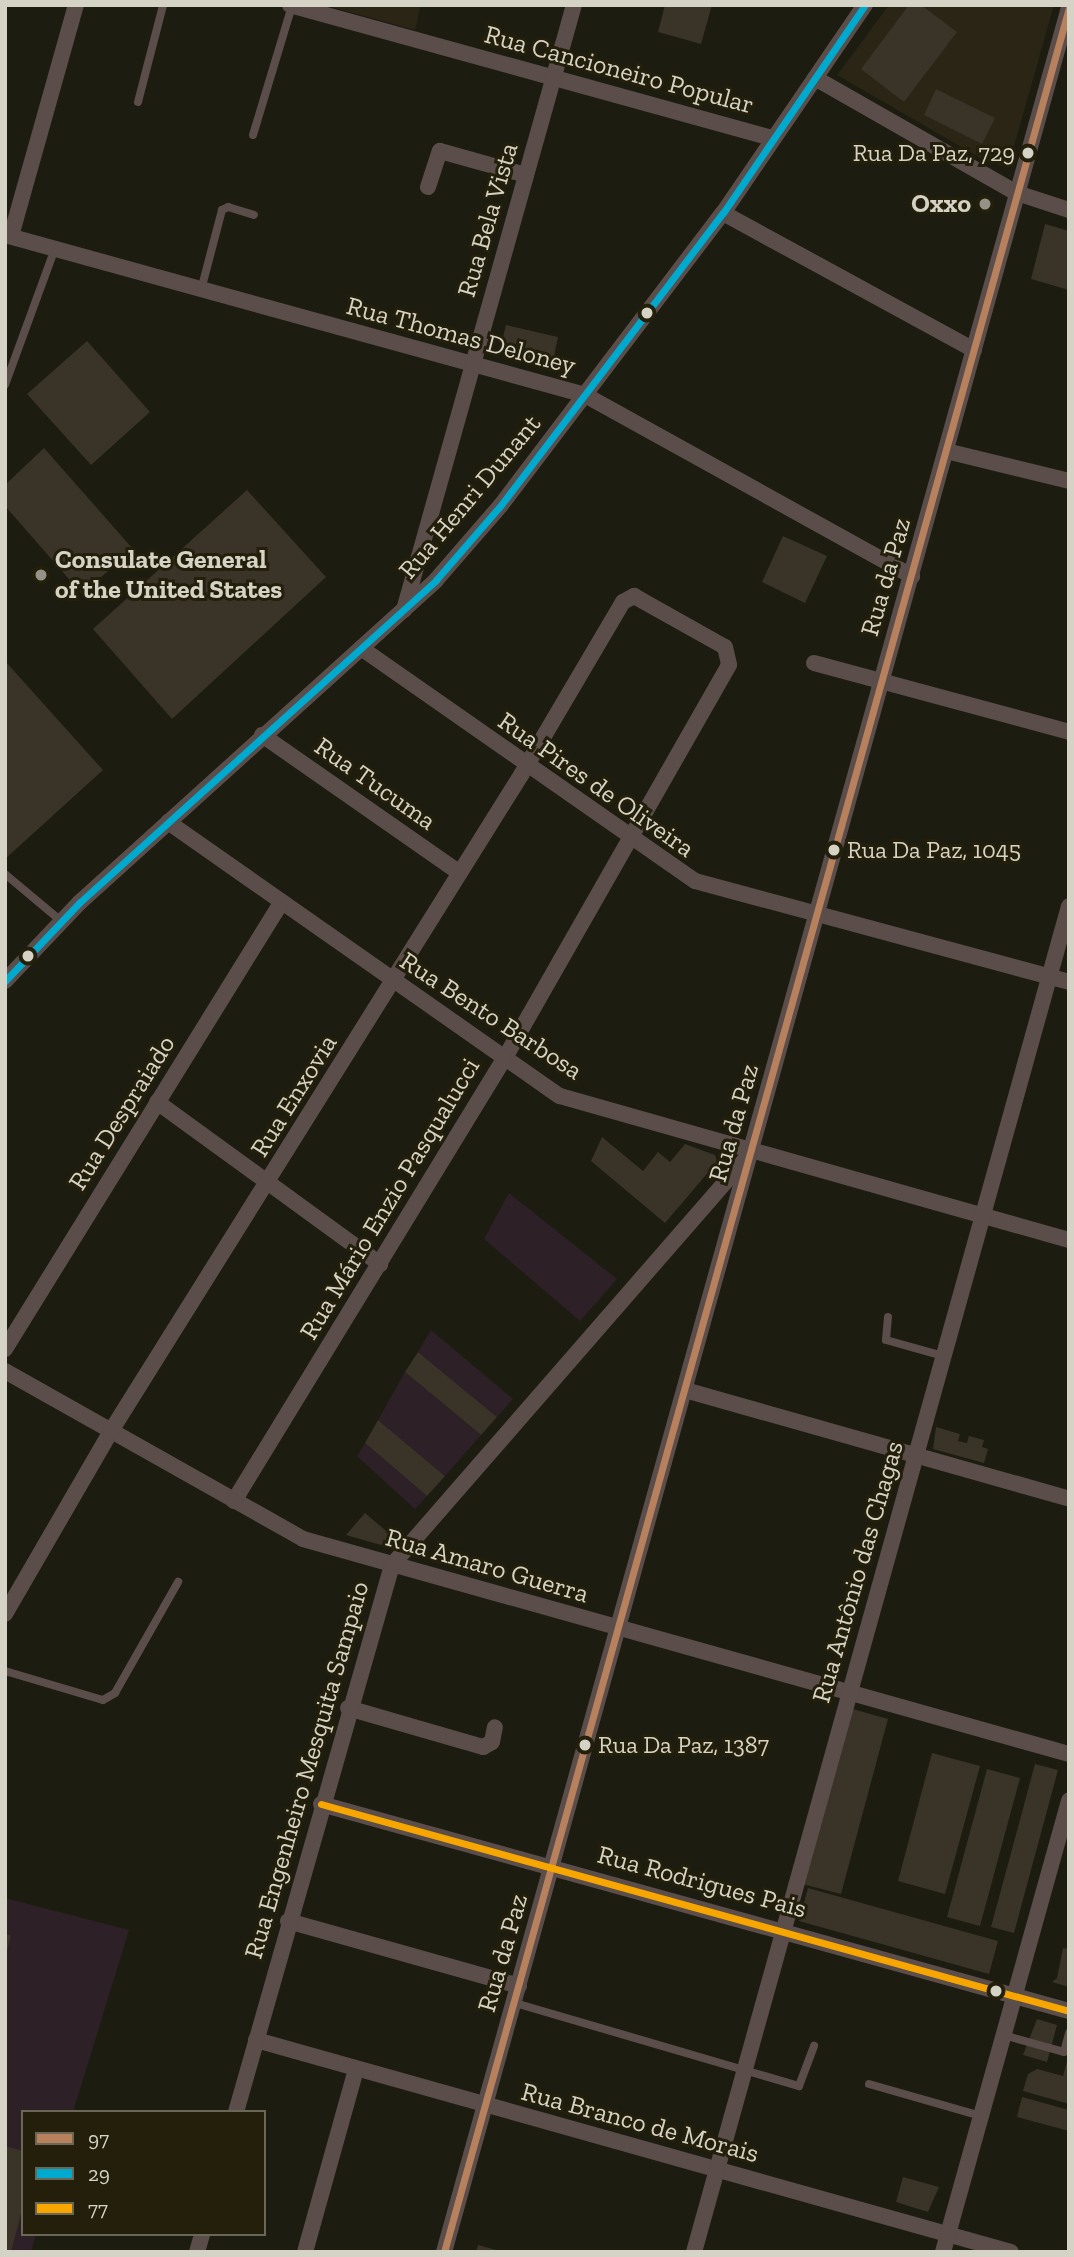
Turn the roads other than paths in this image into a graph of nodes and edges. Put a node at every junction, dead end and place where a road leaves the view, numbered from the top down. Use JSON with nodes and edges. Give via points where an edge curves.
{"nodes":[{"id":1,"x":76,"y":5,"type":"edge"},
{"id":2,"x":163,"y":5,"type":"edge"},
{"id":3,"x":574,"y":5,"type":"edge"},
{"id":4,"x":865,"y":5,"type":"edge"},
{"id":5,"x":291,"y":6,"type":"edge"},
{"id":6,"x":1069,"y":8,"type":"edge"},
{"id":7,"x":554,"y":78,"type":"junction"},
{"id":8,"x":815,"y":78,"type":"junction"},
{"id":9,"x":138,"y":102,"type":"dead end"},
{"id":10,"x":253,"y":135,"type":"dead end"},
{"id":11,"x":772,"y":138,"type":"junction"},
{"id":12,"x":526,"y":175,"type":"junction"},
{"id":13,"x":428,"y":187,"type":"dead end"},
{"id":14,"x":1017,"y":193,"type":"junction"},
{"id":15,"x":1069,"y":210,"type":"edge"},
{"id":16,"x":723,"y":213,"type":"junction"},
{"id":17,"x":254,"y":215,"type":"dead end"},
{"id":18,"x":8,"y":235,"type":"edge"},
{"id":19,"x":55,"y":248,"type":"junction"},
{"id":20,"x":201,"y":290,"type":"junction"},
{"id":21,"x":974,"y":350,"type":"junction"},
{"id":22,"x":472,"y":366,"type":"junction"},
{"id":23,"x":5,"y":385,"type":"edge"},
{"id":24,"x":585,"y":395,"type":"junction"},
{"id":25,"x":946,"y":451,"type":"junction"},
{"id":26,"x":1069,"y":481,"type":"edge"},
{"id":27,"x":912,"y":576,"type":"junction"},
{"id":28,"x":623,"y":602,"type":"joint"},
{"id":29,"x":404,"y":610,"type":"junction"},
{"id":30,"x":360,"y":648,"type":"junction"},
{"id":31,"x":814,"y":663,"type":"dead end"},
{"id":32,"x":883,"y":679,"type":"junction"},
{"id":33,"x":1069,"y":732,"type":"edge"},
{"id":34,"x":262,"y":735,"type":"junction"},
{"id":35,"x":526,"y":767,"type":"junction"},
{"id":36,"x":168,"y":821,"type":"junction"},
{"id":37,"x":629,"y":839,"type":"junction"},
{"id":38,"x":460,"y":873,"type":"junction"},
{"id":39,"x":5,"y":874,"type":"edge"},
{"id":40,"x":281,"y":903,"type":"junction"},
{"id":41,"x":1069,"y":906,"type":"edge"},
{"id":42,"x":818,"y":913,"type":"junction"},
{"id":43,"x":61,"y":921,"type":"junction"},
{"id":44,"x":1049,"y":977,"type":"junction"},
{"id":45,"x":5,"y":981,"type":"edge"},
{"id":46,"x":393,"y":982,"type":"junction"},
{"id":47,"x":1069,"y":982,"type":"edge"},
{"id":48,"x":504,"y":1059,"type":"junction"},
{"id":49,"x":157,"y":1102,"type":"junction"},
{"id":50,"x":752,"y":1152,"type":"junction"},
{"id":51,"x":269,"y":1184,"type":"junction"},
{"id":52,"x":982,"y":1216,"type":"junction"},
{"id":53,"x":1069,"y":1240,"type":"edge"},
{"id":54,"x":380,"y":1264,"type":"junction"},
{"id":55,"x":888,"y":1317,"type":"dead end"},
{"id":56,"x":5,"y":1349,"type":"edge"},
{"id":57,"x":943,"y":1356,"type":"junction"},
{"id":58,"x":5,"y":1371,"type":"edge"},
{"id":59,"x":685,"y":1390,"type":"junction"},
{"id":60,"x":111,"y":1430,"type":"junction"},
{"id":61,"x":916,"y":1455,"type":"junction"},
{"id":62,"x":1069,"y":1499,"type":"edge"},
{"id":63,"x":234,"y":1501,"type":"junction"},
{"id":64,"x":393,"y":1565,"type":"junction"},
{"id":65,"x":178,"y":1582,"type":"dead end"},
{"id":66,"x":5,"y":1614,"type":"edge"},
{"id":67,"x":619,"y":1628,"type":"junction"},
{"id":68,"x":5,"y":1671,"type":"edge"},
{"id":69,"x":850,"y":1693,"type":"junction"},
{"id":70,"x":348,"y":1708,"type":"junction"},
{"id":71,"x":495,"y":1727,"type":"dead end"},
{"id":72,"x":1069,"y":1754,"type":"edge"},
{"id":73,"x":1069,"y":1800,"type":"edge"},
{"id":74,"x":321,"y":1804,"type":"junction"},
{"id":75,"x":553,"y":1867,"type":"junction"},
{"id":76,"x":288,"y":1921,"type":"junction"},
{"id":77,"x":783,"y":1930,"type":"junction"},
{"id":78,"x":519,"y":1986,"type":"junction"},
{"id":79,"x":1014,"y":1996,"type":"junction"},
{"id":80,"x":515,"y":2003,"type":"junction"},
{"id":81,"x":1069,"y":2011,"type":"edge"},
{"id":82,"x":1069,"y":2034,"type":"edge"},
{"id":83,"x":1003,"y":2035,"type":"junction"},
{"id":84,"x":256,"y":2040,"type":"junction"},
{"id":85,"x":814,"y":2046,"type":"dead end"},
{"id":86,"x":356,"y":2069,"type":"junction"},
{"id":87,"x":744,"y":2071,"type":"junction"},
{"id":88,"x":869,"y":2084,"type":"dead end"},
{"id":89,"x":485,"y":2105,"type":"junction"},
{"id":90,"x":237,"y":2110,"type":"edge"},
{"id":91,"x":981,"y":2116,"type":"junction"},
{"id":92,"x":718,"y":2169,"type":"junction"},
{"id":93,"x":948,"y":2234,"type":"junction"},
{"id":94,"x":305,"y":2252,"type":"edge"},
{"id":95,"x":444,"y":2252,"type":"edge"},
{"id":96,"x":694,"y":2252,"type":"edge"},
{"id":97,"x":943,"y":2252,"type":"edge"},
{"id":98,"x":1011,"y":2252,"type":"edge"}],
"edges":[{"from":1,"to":18,"type":"street"},
{"from":2,"to":9,"type":"lane"},
{"from":3,"to":7,"type":"street","name":"Rua Bela Vista"},
{"from":4,"to":8,"type":"street","name":"Rua Henri Dunant"},
{"from":5,"to":7,"type":"street","name":"Rua Cancioneiro Popular"},
{"from":5,"to":10,"type":"lane"},
{"from":6,"to":14,"type":"street","name":"Rua da Paz"},
{"from":7,"to":11,"type":"street","name":"Rua Cancioneiro Popular"},
{"from":7,"to":12,"type":"street","name":"Rua Bela Vista"},
{"from":8,"to":11,"type":"street","name":"Rua Henri Dunant"},
{"from":8,"to":14,"type":"street"},
{"from":11,"to":16,"type":"street","name":"Rua Henri Dunant"},
{"from":12,"to":13,"type":"street","via":[[440,151]]},
{"from":12,"to":22,"type":"street","name":"Rua Bela Vista"},
{"from":14,"to":15,"type":"street"},
{"from":14,"to":21,"type":"street","name":"Rua da Paz"},
{"from":16,"to":21,"type":"street"},
{"from":16,"to":24,"type":"street","name":"Rua Henri Dunant"},
{"from":17,"to":20,"type":"lane","via":[[228,207],[222,210]]},
{"from":18,"to":19,"type":"street","name":"Rua Thomas Deloney"},
{"from":19,"to":20,"type":"street","name":"Rua Thomas Deloney"},
{"from":19,"to":23,"type":"lane"},
{"from":20,"to":22,"type":"street","name":"Rua Thomas Deloney"},
{"from":21,"to":25,"type":"street","name":"Rua da Paz"},
{"from":22,"to":24,"type":"street","name":"Rua Thomas Deloney"},
{"from":22,"to":29,"type":"street","name":"Rua Bela Vista"},
{"from":24,"to":27,"type":"street","name":"Rua Thomas Deloney"},
{"from":24,"to":29,"type":"street","name":"Rua Henri Dunant","via":[[501,505]]},
{"from":25,"to":26,"type":"street"},
{"from":25,"to":27,"type":"street","name":"Rua da Paz"},
{"from":27,"to":32,"type":"street","name":"Rua da Paz"},
{"from":28,"to":35,"type":"street","name":"Rua Enxovia"},
{"from":28,"to":37,"type":"street","name":"Rua Mário Enzio Pasqualucci","via":[[634,596],[725,647],[731,658]]},
{"from":29,"to":30,"type":"street","name":"Rua Henri Dunant"},
{"from":30,"to":34,"type":"street","name":"Rua Henri Dunant"},
{"from":30,"to":35,"type":"street","name":"Rua Pires de Oliveira"},
{"from":31,"to":32,"type":"street"},
{"from":32,"to":33,"type":"street"},
{"from":32,"to":42,"type":"street","name":"Rua da Paz"},
{"from":34,"to":36,"type":"street","name":"Rua Henri Dunant"},
{"from":34,"to":38,"type":"street","name":"Rua Tucuma"},
{"from":35,"to":37,"type":"street","name":"Rua Pires de Oliveira"},
{"from":35,"to":38,"type":"street","name":"Rua Enxovia"},
{"from":36,"to":40,"type":"street","name":"Rua Bento Barbosa"},
{"from":36,"to":43,"type":"street","name":"Rua Henri Dunant"},
{"from":37,"to":42,"type":"street","name":"Rua Pires de Oliveira","via":[[695,881]]},
{"from":37,"to":48,"type":"street","name":"Rua Mário Enzio Pasqualucci"},
{"from":38,"to":46,"type":"street","name":"Rua Enxovia"},
{"from":39,"to":43,"type":"lane"},
{"from":40,"to":46,"type":"street","name":"Rua Bento Barbosa"},
{"from":40,"to":49,"type":"street","name":"Rua Despraiado"},
{"from":41,"to":44,"type":"street","name":"Rua Antônio das Chagas"},
{"from":42,"to":44,"type":"street","name":"Rua Pires de Oliveira"},
{"from":42,"to":50,"type":"street","name":"Rua da Paz"},
{"from":43,"to":45,"type":"street","name":"Rua Henri Dunant"},
{"from":44,"to":47,"type":"street","name":"Rua Pires de Oliveira"},
{"from":44,"to":52,"type":"street","name":"Rua Antônio das Chagas"},
{"from":46,"to":48,"type":"street","name":"Rua Bento Barbosa"},
{"from":46,"to":51,"type":"street","name":"Rua Enxovia"},
{"from":48,"to":50,"type":"street","name":"Rua Bento Barbosa","via":[[560,1096]]},
{"from":48,"to":54,"type":"street","name":"Rua Mário Enzio Pasqualucci"},
{"from":49,"to":51,"type":"street"},
{"from":49,"to":56,"type":"street","name":"Rua Despraiado"},
{"from":50,"to":52,"type":"street","name":"Rua Bento Barbosa"},
{"from":50,"to":59,"type":"street","name":"Rua da Paz"},
{"from":50,"to":64,"type":"street","name":"Rua Engenheiro Mesquita Sampaio"},
{"from":51,"to":54,"type":"street"},
{"from":51,"to":60,"type":"street","name":"Rua Enxovia"},
{"from":52,"to":53,"type":"street","name":"Rua Bento Barbosa"},
{"from":52,"to":57,"type":"street","name":"Rua Antônio das Chagas"},
{"from":54,"to":63,"type":"street","name":"Rua Mário Enzio Pasqualucci"},
{"from":55,"to":57,"type":"lane","via":[[886,1340]]},
{"from":57,"to":61,"type":"street","name":"Rua Antônio das Chagas"},
{"from":58,"to":60,"type":"street","name":"Rua Amaro Guerra"},
{"from":59,"to":61,"type":"street"},
{"from":59,"to":67,"type":"street","name":"Rua da Paz"},
{"from":60,"to":63,"type":"street","name":"Rua Amaro Guerra"},
{"from":60,"to":66,"type":"street","name":"Rua Enxovia"},
{"from":61,"to":62,"type":"street"},
{"from":61,"to":69,"type":"street","name":"Rua Antônio das Chagas"},
{"from":63,"to":64,"type":"street","name":"Rua Amaro Guerra","via":[[303,1539]]},
{"from":64,"to":67,"type":"street","name":"Rua Amaro Guerra"},
{"from":64,"to":70,"type":"street","name":"Rua Engenheiro Mesquita Sampaio"},
{"from":65,"to":68,"type":"lane","via":[[115,1693],[103,1700]]},
{"from":67,"to":69,"type":"street","name":"Rua Amaro Guerra"},
{"from":67,"to":75,"type":"street","name":"Rua da Paz"},
{"from":69,"to":72,"type":"street","name":"Rua Amaro Guerra"},
{"from":69,"to":77,"type":"street","name":"Rua Antônio das Chagas"},
{"from":70,"to":71,"type":"street","via":[[483,1746],[492,1742]]},
{"from":70,"to":74,"type":"street","name":"Rua Engenheiro Mesquita Sampaio"},
{"from":73,"to":79,"type":"street"},
{"from":74,"to":75,"type":"street","name":"Rua Rodrigues Pais"},
{"from":74,"to":76,"type":"street","name":"Rua Engenheiro Mesquita Sampaio"},
{"from":75,"to":77,"type":"street","name":"Rua Rodrigues Pais"},
{"from":75,"to":78,"type":"street","name":"Rua da Paz"},
{"from":76,"to":78,"type":"street"},
{"from":76,"to":84,"type":"street","name":"Rua Engenheiro Mesquita Sampaio"},
{"from":77,"to":79,"type":"street","name":"Rua Rodrigues Pais"},
{"from":77,"to":87,"type":"street","name":"Rua Antônio das Chagas"},
{"from":78,"to":80,"type":"street","name":"Rua da Paz"},
{"from":79,"to":81,"type":"street","name":"Rua Rodrigues Pais"},
{"from":79,"to":83,"type":"street"},
{"from":80,"to":87,"type":"lane"},
{"from":80,"to":89,"type":"street","name":"Rua da Paz"},
{"from":82,"to":83,"type":"lane","via":[[1064,2052]]},
{"from":83,"to":91,"type":"street"},
{"from":84,"to":86,"type":"street","name":"Rua Branco de Morais"},
{"from":84,"to":90,"type":"street","name":"Rua Engenheiro Mesquita Sampaio"},
{"from":85,"to":87,"type":"lane","via":[[801,2085]]},
{"from":86,"to":89,"type":"street","name":"Rua Branco de Morais"},
{"from":86,"to":94,"type":"street"},
{"from":87,"to":92,"type":"street","name":"Rua Antônio das Chagas"},
{"from":88,"to":91,"type":"lane"},
{"from":89,"to":92,"type":"street","name":"Rua Branco de Morais"},
{"from":89,"to":95,"type":"street","name":"Rua da Paz"},
{"from":91,"to":93,"type":"street"},
{"from":92,"to":93,"type":"street","name":"Rua Branco de Morais"},
{"from":92,"to":96,"type":"street","name":"Rua Antônio das Chagas"},
{"from":93,"to":97,"type":"street"},
{"from":93,"to":98,"type":"street","name":"Rua Branco de Morais"}]}
